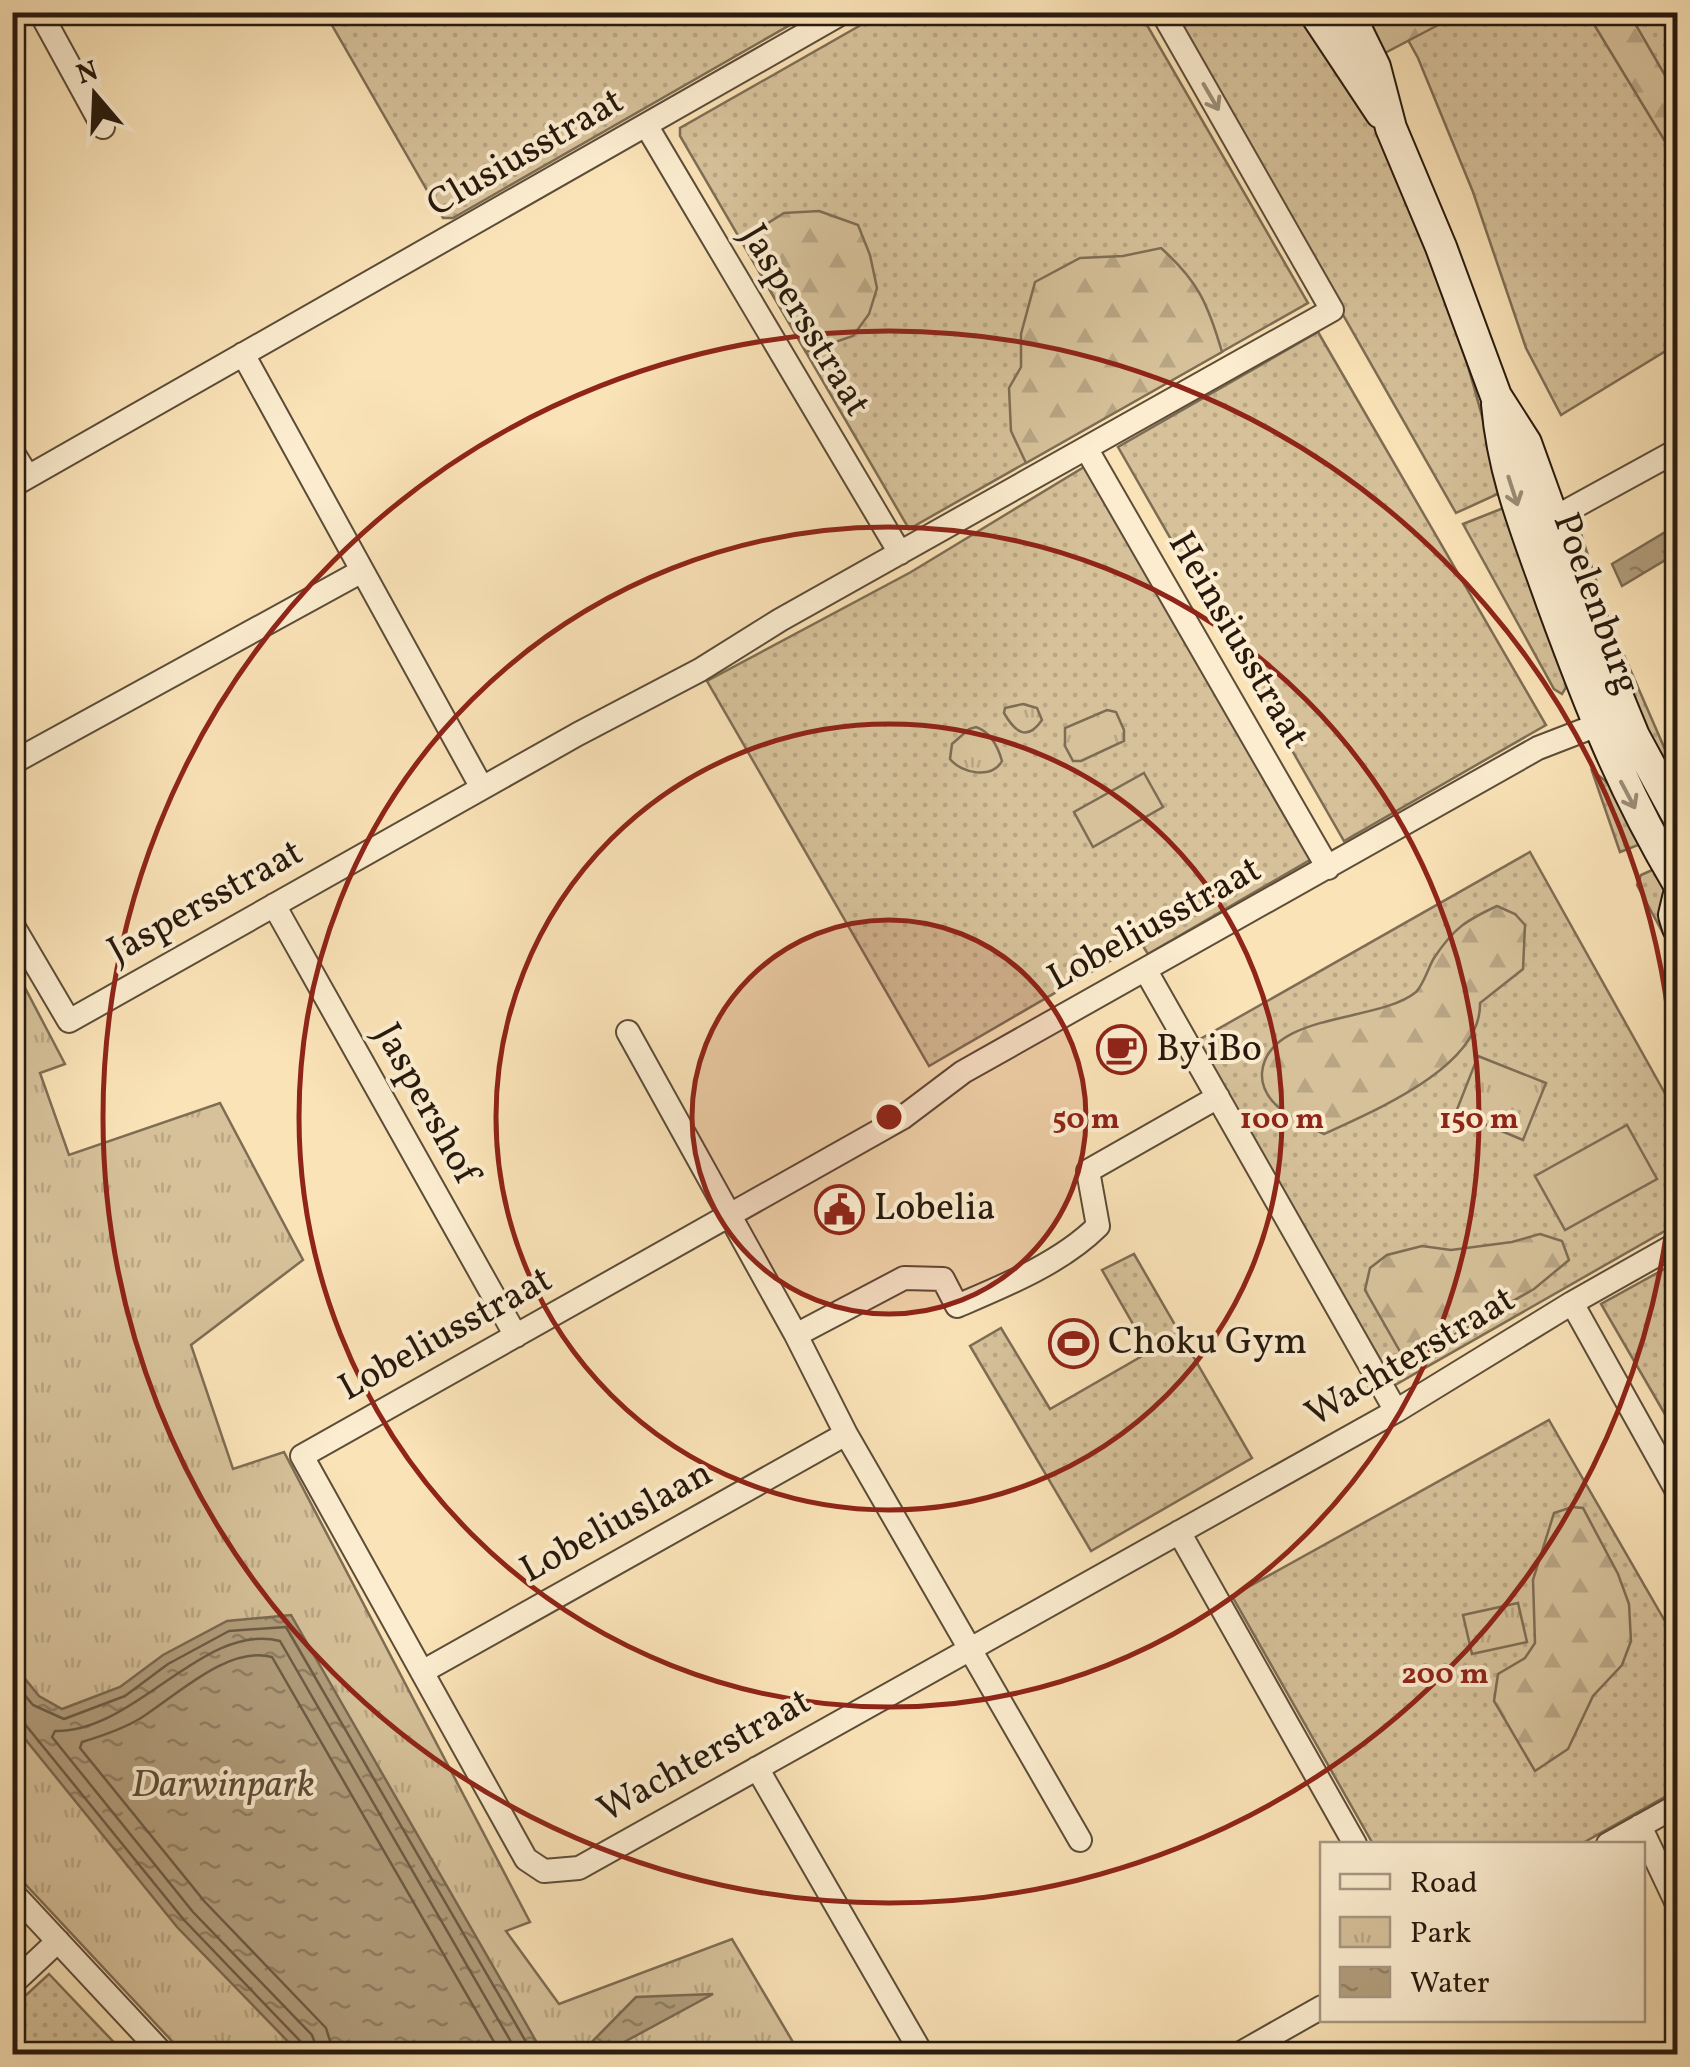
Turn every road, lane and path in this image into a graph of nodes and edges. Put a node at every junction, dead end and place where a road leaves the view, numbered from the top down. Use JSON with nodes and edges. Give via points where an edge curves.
{"nodes":[{"id":1,"x":40,"y":12,"type":"edge"},
{"id":2,"x":844,"y":12,"type":"edge"},
{"id":3,"x":1162,"y":12,"type":"edge"},
{"id":4,"x":1314,"y":12,"type":"edge"},
{"id":5,"x":1348,"y":12,"type":"edge"},
{"id":6,"x":646,"y":125,"type":"junction"},
{"id":7,"x":102,"y":126,"type":"dead end"},
{"id":8,"x":1392,"y":128,"type":"junction"},
{"id":9,"x":243,"y":354,"type":"junction"},
{"id":10,"x":1086,"y":448,"type":"junction"},
{"id":11,"x":1678,"y":450,"type":"edge"},
{"id":12,"x":12,"y":451,"type":"edge"},
{"id":13,"x":20,"y":482,"type":"edge"},
{"id":14,"x":1540,"y":525,"type":"junction"},
{"id":15,"x":900,"y":553,"type":"junction"},
{"id":16,"x":362,"y":571,"type":"junction"},
{"id":17,"x":1610,"y":720,"type":"junction"},
{"id":18,"x":12,"y":762,"type":"edge"},
{"id":19,"x":482,"y":788,"type":"junction"},
{"id":20,"x":1678,"y":818,"type":"edge"},
{"id":21,"x":1328,"y":868,"type":"junction"},
{"id":22,"x":1678,"y":883,"type":"edge"},
{"id":23,"x":1678,"y":898,"type":"edge"},
{"id":24,"x":274,"y":906,"type":"junction"},
{"id":25,"x":12,"y":924,"type":"edge"},
{"id":26,"x":1678,"y":928,"type":"edge"},
{"id":27,"x":1146,"y":970,"type":"junction"},
{"id":28,"x":628,"y":1032,"type":"dead end"},
{"id":29,"x":1218,"y":1097,"type":"junction"},
{"id":30,"x":730,"y":1215,"type":"junction"},
{"id":31,"x":1678,"y":1244,"type":"edge"},
{"id":32,"x":1572,"y":1303,"type":"junction"},
{"id":33,"x":796,"y":1334,"type":"junction"},
{"id":34,"x":516,"y":1336,"type":"junction"},
{"id":35,"x":1396,"y":1410,"type":"junction"},
{"id":36,"x":846,"y":1434,"type":"junction"},
{"id":37,"x":1678,"y":1493,"type":"edge"},
{"id":38,"x":1179,"y":1532,"type":"junction"},
{"id":39,"x":968,"y":1650,"type":"junction"},
{"id":40,"x":422,"y":1672,"type":"junction"},
{"id":41,"x":757,"y":1768,"type":"junction"},
{"id":42,"x":1678,"y":1805,"type":"edge"},
{"id":43,"x":1640,"y":1826,"type":"junction"},
{"id":44,"x":1080,"y":1840,"type":"dead end"},
{"id":45,"x":1354,"y":1842,"type":"edge"},
{"id":46,"x":1612,"y":1842,"type":"edge"},
{"id":47,"x":12,"y":1892,"type":"edge"},
{"id":48,"x":1678,"y":1906,"type":"edge"},
{"id":49,"x":58,"y":1941,"type":"junction"},
{"id":50,"x":12,"y":1984,"type":"edge"},
{"id":51,"x":1320,"y":2008,"type":"edge"},
{"id":52,"x":163,"y":2054,"type":"edge"},
{"id":53,"x":922,"y":2054,"type":"edge"},
{"id":54,"x":1238,"y":2054,"type":"edge"}],
"edges":[{"from":1,"to":7,"type":"street"},
{"from":2,"to":6,"type":"street","name":"Clusiusstraat"},
{"from":3,"to":10,"type":"street","name":"Jaspersstraat","one_way":true,"via":[[1332,310]]},
{"from":4,"to":8,"type":"street","name":"Poelenburg"},
{"from":5,"to":8,"type":"street","name":"Poelenburg","via":[[1374,66]]},
{"from":6,"to":9,"type":"street","name":"Clusiusstraat"},
{"from":6,"to":15,"type":"street","name":"Jaspersstraat"},
{"from":8,"to":14,"type":"street","name":"Poelenburg","via":[[1496,396],[1501,453]]},
{"from":9,"to":13,"type":"street","name":"Clusiusstraat"},
{"from":9,"to":16,"type":"street"},
{"from":10,"to":15,"type":"street","name":"Jaspersstraat"},
{"from":10,"to":21,"type":"street","name":"Heinsiusstraat"},
{"from":11,"to":14,"type":"street"},
{"from":12,"to":13,"type":"street"},
{"from":14,"to":17,"type":"street","name":"Poelenburg"},
{"from":15,"to":19,"type":"street","name":"Jaspersstraat"},
{"from":16,"to":18,"type":"street"},
{"from":16,"to":19,"type":"street"},
{"from":17,"to":20,"type":"street","name":"Poelenburg"},
{"from":17,"to":21,"type":"street","name":"Lobeliusstraat","via":[[1538,748]]},
{"from":17,"to":22,"type":"street","name":"Poelenburg","one_way":true,"via":[[1619,778]]},
{"from":19,"to":24,"type":"street","name":"Jaspersstraat"},
{"from":21,"to":27,"type":"street","name":"Lobeliusstraat"},
{"from":23,"to":26,"type":"street"},
{"from":24,"to":25,"type":"street","name":"Jaspersstraat","via":[[69,1021]]},
{"from":24,"to":34,"type":"street","name":"Jaspershof"},
{"from":27,"to":29,"type":"street"},
{"from":27,"to":30,"type":"street","name":"Lobeliusstraat"},
{"from":28,"to":30,"type":"street"},
{"from":29,"to":33,"type":"street","via":[[1088,1170],[1098,1226],[1004,1286],[957,1306],[942,1279],[904,1278]]},
{"from":29,"to":35,"type":"street"},
{"from":30,"to":33,"type":"street"},
{"from":30,"to":34,"type":"street","name":"Lobeliusstraat"},
{"from":31,"to":32,"type":"street","name":"Wachterstraat"},
{"from":32,"to":35,"type":"street","name":"Wachterstraat"},
{"from":32,"to":37,"type":"street"},
{"from":33,"to":36,"type":"street"},
{"from":34,"to":40,"type":"street","name":"Lobeliusstraat","via":[[302,1456]]},
{"from":35,"to":38,"type":"street","name":"Wachterstraat"},
{"from":36,"to":39,"type":"street"},
{"from":36,"to":40,"type":"street","name":"Lobeliuslaan"},
{"from":38,"to":39,"type":"street","name":"Wachterstraat"},
{"from":38,"to":45,"type":"street"},
{"from":39,"to":41,"type":"street","name":"Wachterstraat"},
{"from":39,"to":44,"type":"street"},
{"from":40,"to":41,"type":"street","name":"Wachterstraat","via":[[526,1859],[544,1871],[579,1868]]},
{"from":41,"to":53,"type":"street"},
{"from":42,"to":43,"type":"street"},
{"from":43,"to":46,"type":"street"},
{"from":43,"to":48,"type":"street"},
{"from":47,"to":49,"type":"street"},
{"from":49,"to":50,"type":"street"},
{"from":49,"to":52,"type":"street"},
{"from":51,"to":54,"type":"street"}]}
